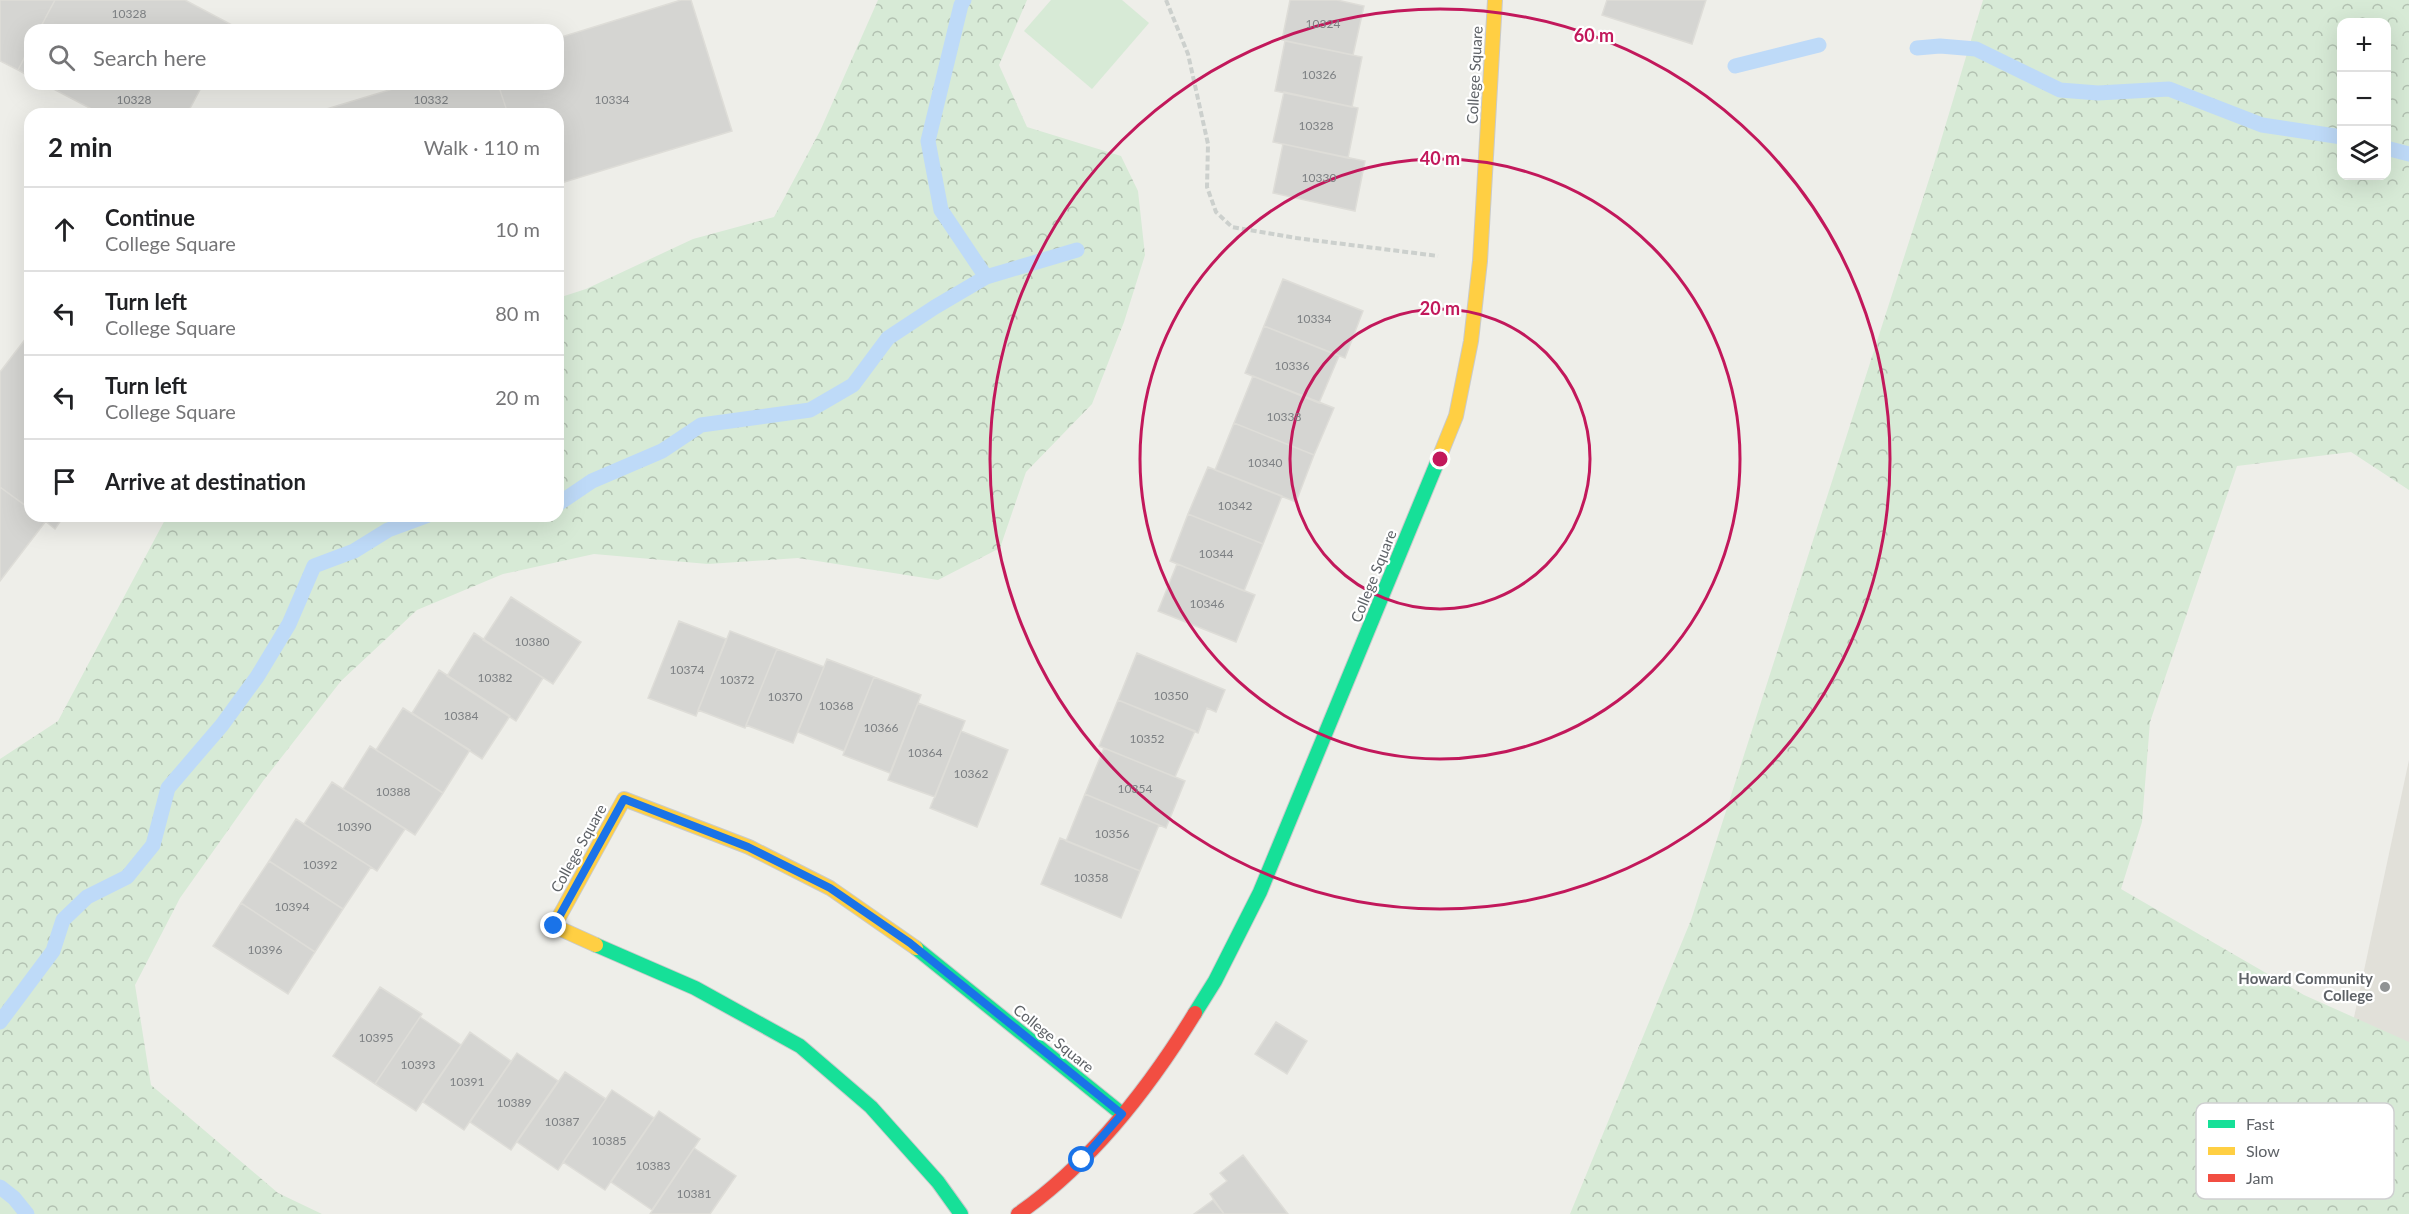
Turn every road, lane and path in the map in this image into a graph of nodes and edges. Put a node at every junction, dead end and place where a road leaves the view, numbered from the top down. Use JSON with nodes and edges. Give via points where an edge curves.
{"nodes":[{"id":1,"x":1166,"y":0,"type":"edge"},
{"id":2,"x":1495,"y":0,"type":"edge"},
{"id":3,"x":1480,"y":261,"type":"junction"},
{"id":4,"x":1122,"y":1114,"type":"junction"},
{"id":5,"x":961,"y":1214,"type":"edge"},
{"id":6,"x":1018,"y":1214,"type":"edge"}],
"edges":[{"from":1,"to":3,"type":"path","via":[[1188,54],[1208,144],[1207,187],[1216,212],[1232,227]]},
{"from":2,"to":3,"type":"street","name":"College Square"},
{"from":3,"to":4,"type":"street","name":"College Square","via":[[1472,341],[1456,416],[1260,892],[1215,981],[1170,1054]]},
{"from":4,"to":5,"type":"street","name":"College Square","via":[[910,943],[830,888],[748,847],[624,799],[554,926],[695,988],[800,1046],[871,1107]]},
{"from":4,"to":6,"type":"street","name":"College Square","via":[[1082,1160]]}]}
